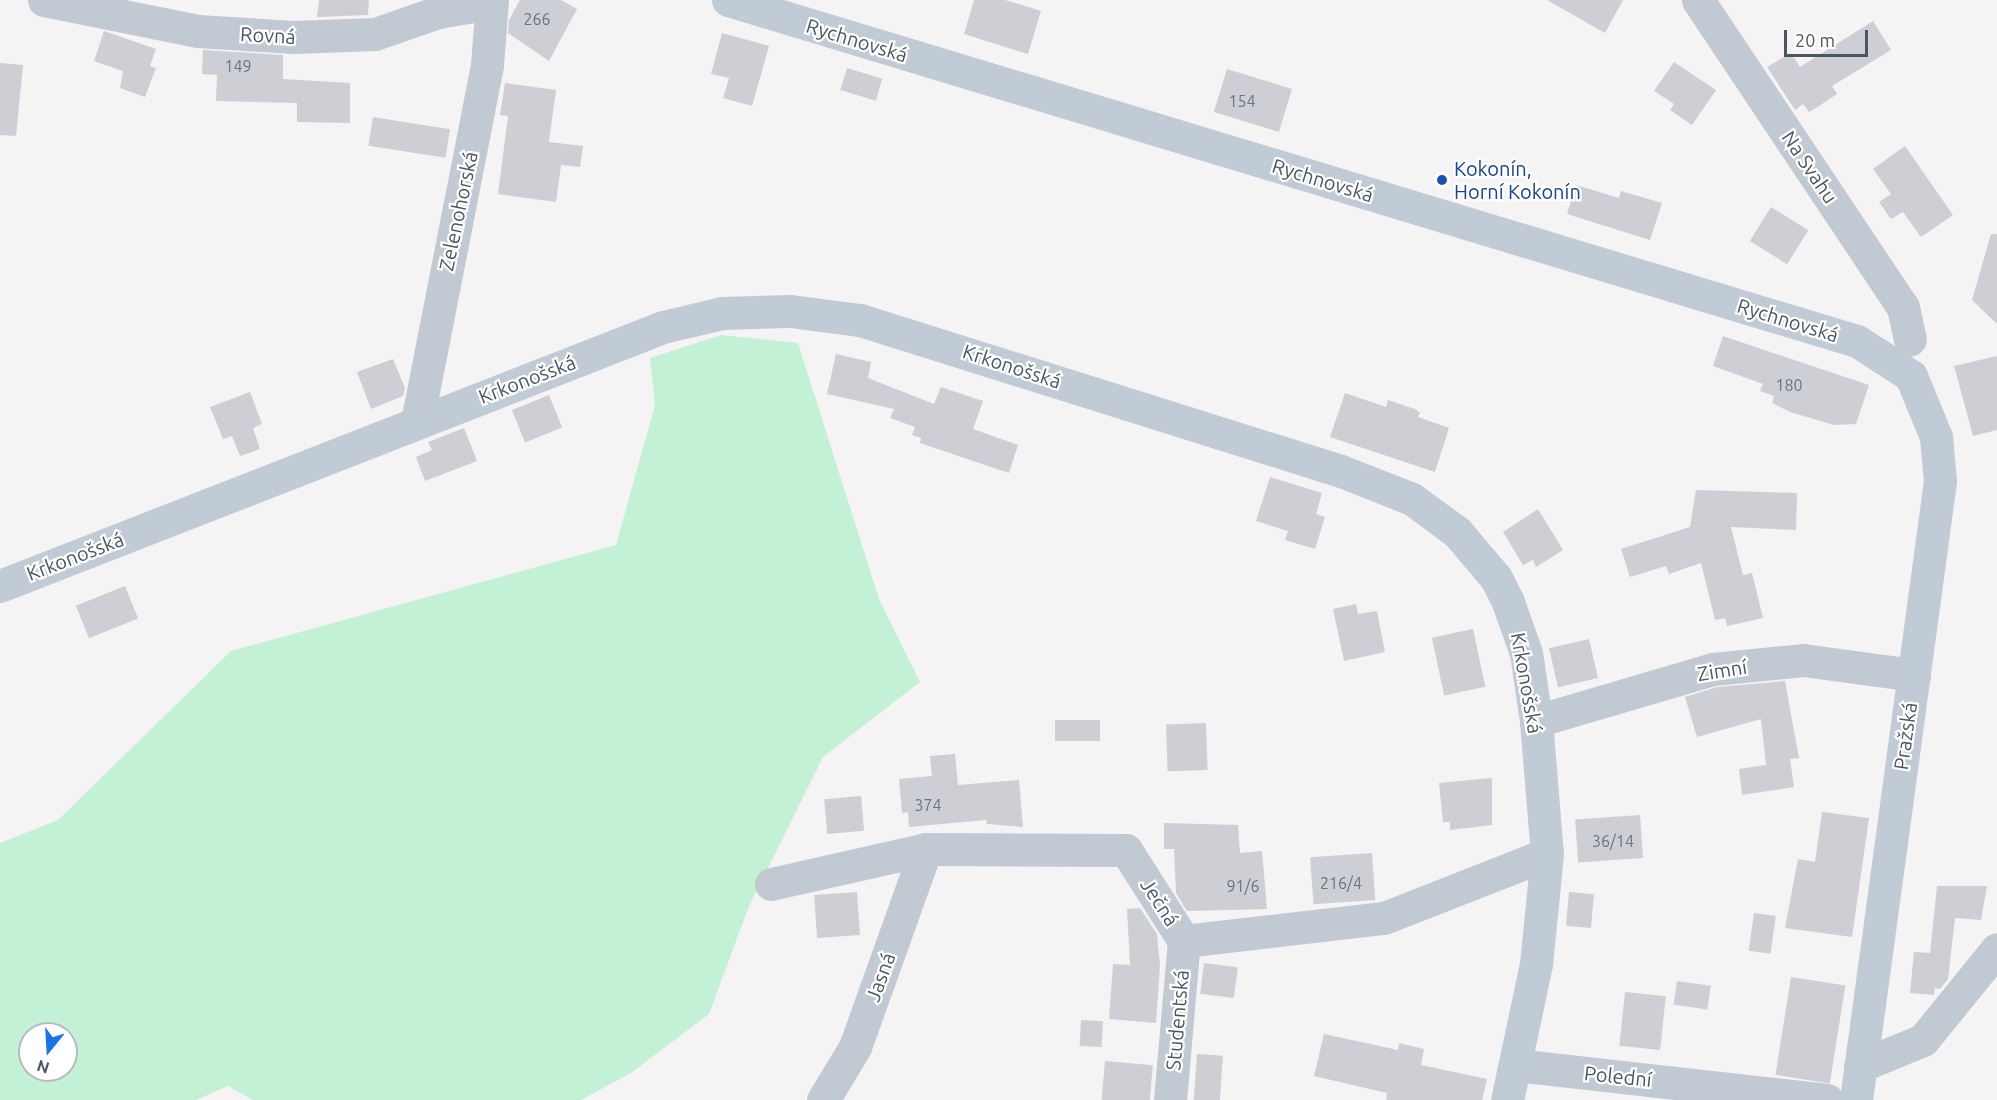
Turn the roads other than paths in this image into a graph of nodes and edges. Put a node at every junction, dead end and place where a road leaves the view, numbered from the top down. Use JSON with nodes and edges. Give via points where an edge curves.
{"nodes":[{"id":1,"x":44,"y":0,"type":"edge"},
{"id":2,"x":728,"y":0,"type":"edge"},
{"id":3,"x":1698,"y":0,"type":"edge"},
{"id":4,"x":491,"y":2,"type":"edge"},
{"id":5,"x":1910,"y":339,"type":"dead end"},
{"id":6,"x":1911,"y":376,"type":"joint"},
{"id":7,"x":417,"y":422,"type":"junction"},
{"id":8,"x":0,"y":586,"type":"edge"},
{"id":9,"x":1914,"y":675,"type":"junction"},
{"id":10,"x":1536,"y":721,"type":"junction"},
{"id":11,"x":926,"y":849,"type":"junction"},
{"id":12,"x":1546,"y":854,"type":"junction"},
{"id":13,"x":771,"y":884,"type":"dead end"},
{"id":14,"x":1184,"y":941,"type":"junction"},
{"id":15,"x":1997,"y":949,"type":"edge"},
{"id":16,"x":1515,"y":1065,"type":"junction"},
{"id":17,"x":1860,"y":1066,"type":"junction"},
{"id":18,"x":823,"y":1100,"type":"edge"},
{"id":19,"x":1170,"y":1100,"type":"edge"},
{"id":20,"x":1507,"y":1100,"type":"edge"},
{"id":21,"x":1827,"y":1100,"type":"edge"},
{"id":22,"x":1856,"y":1100,"type":"edge"}],
"edges":[{"from":1,"to":4,"type":"street","name":"Rovná","via":[[198,31],[293,37],[375,34],[438,12]]},
{"from":2,"to":6,"type":"street","name":"Rychnovská","via":[[1857,341]]},
{"from":3,"to":5,"type":"street","name":"Na Svahu","via":[[1903,307]]},
{"from":4,"to":7,"type":"street","name":"Zelenohorská","via":[[487,64]]},
{"from":6,"to":9,"type":"street","name":"Pražská","via":[[1936,437],[1940,481]]},
{"from":7,"to":8,"type":"street","name":"Krkonošská"},
{"from":7,"to":10,"type":"street","name":"Krkonošská","via":[[692,319],[722,313],[790,311],[869,322],[1341,471],[1412,499],[1457,532],[1496,578],[1518,627]]},
{"from":9,"to":10,"type":"street","name":"Zimní","via":[[1803,660],[1713,669]]},
{"from":9,"to":17,"type":"street","name":"Pražská"},
{"from":10,"to":12,"type":"street","name":"Krkonošská"},
{"from":11,"to":13,"type":"street","name":"Ječná"},
{"from":11,"to":14,"type":"street","name":"Ječná","via":[[1126,850]]},
{"from":11,"to":18,"type":"street","name":"Jasná","via":[[855,1047]]},
{"from":12,"to":14,"type":"street","name":"Ječná","via":[[1384,918]]},
{"from":12,"to":16,"type":"street","name":"Krkonošská","via":[[1536,964]]},
{"from":14,"to":19,"type":"street","name":"Studentská"},
{"from":15,"to":17,"type":"street","via":[[1923,1040]]},
{"from":16,"to":20,"type":"street","name":"Krkonošská"},
{"from":16,"to":21,"type":"street","name":"Polední"},
{"from":17,"to":22,"type":"street","name":"Pražská"}]}
